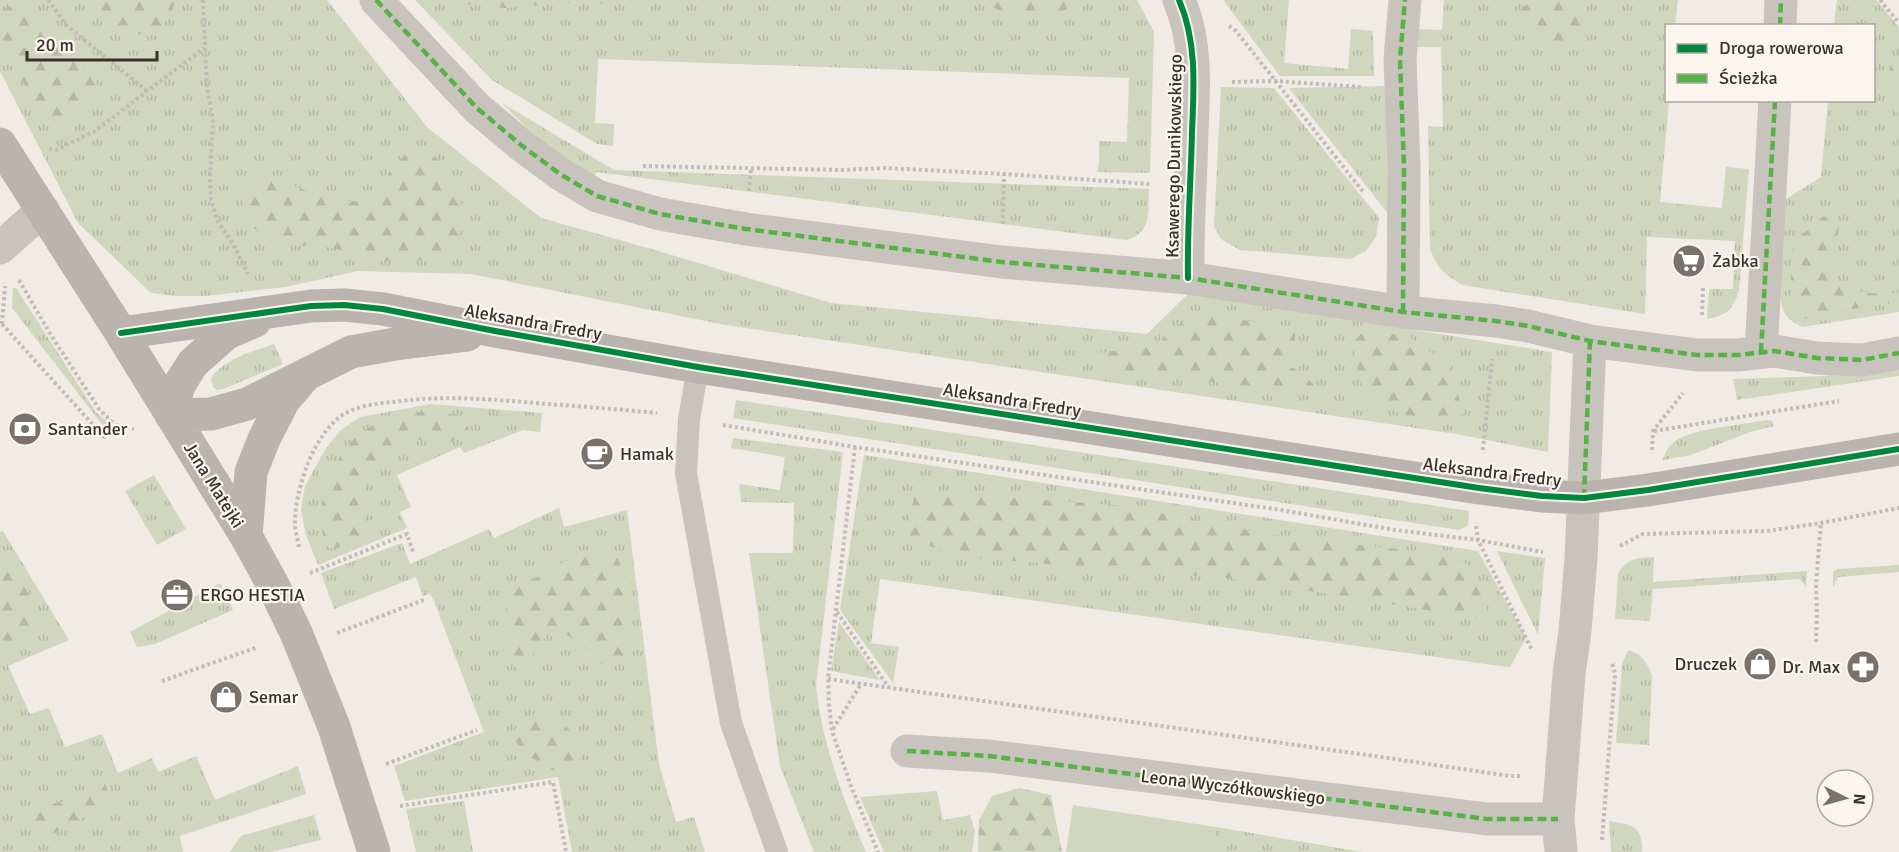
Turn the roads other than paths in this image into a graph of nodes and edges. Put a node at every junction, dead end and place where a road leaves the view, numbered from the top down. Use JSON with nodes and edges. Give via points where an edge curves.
{"nodes":[{"id":1,"x":376,"y":0,"type":"edge"},
{"id":2,"x":1405,"y":0,"type":"edge"},
{"id":3,"x":1781,"y":0,"type":"edge"},
{"id":4,"x":1183,"y":9,"type":"edge"},
{"id":5,"x":1780,"y":24,"type":"edge"},
{"id":6,"x":1775,"y":102,"type":"edge"},
{"id":7,"x":0,"y":144,"type":"edge"},
{"id":8,"x":43,"y":210,"type":"junction"},
{"id":9,"x":0,"y":248,"type":"edge"},
{"id":10,"x":1188,"y":278,"type":"junction"},
{"id":11,"x":279,"y":310,"type":"junction"},
{"id":12,"x":1403,"y":312,"type":"junction"},
{"id":13,"x":495,"y":331,"type":"junction"},
{"id":14,"x":122,"y":333,"type":"junction"},
{"id":15,"x":1590,"y":341,"type":"junction"},
{"id":16,"x":1761,"y":352,"type":"junction"},
{"id":17,"x":1899,"y":353,"type":"edge"},
{"id":18,"x":698,"y":367,"type":"junction"},
{"id":19,"x":307,"y":374,"type":"junction"},
{"id":20,"x":171,"y":416,"type":"junction"},
{"id":21,"x":1899,"y":449,"type":"edge"},
{"id":22,"x":1584,"y":498,"type":"junction"},
{"id":23,"x":246,"y":536,"type":"junction"},
{"id":24,"x":907,"y":751,"type":"dead end"},
{"id":25,"x":1558,"y":819,"type":"junction"},
{"id":26,"x":374,"y":852,"type":"edge"},
{"id":27,"x":777,"y":852,"type":"edge"},
{"id":28,"x":1561,"y":852,"type":"edge"}],
"edges":[{"from":1,"to":10,"type":"street","via":[[477,108],[520,145],[597,196],[660,214],[746,229],[1002,262]]},
{"from":2,"to":12,"type":"street","via":[[1400,59]]},
{"from":3,"to":5,"type":"street"},
{"from":4,"to":10,"type":"street","name":"Ksawerego Dunikowskiego","via":[[1194,72]]},
{"from":6,"to":16,"type":"street"},
{"from":7,"to":8,"type":"street","name":"Jana Matejki"},
{"from":8,"to":9,"type":"street"},
{"from":8,"to":14,"type":"street","name":"Jana Matejki"},
{"from":10,"to":12,"type":"street"},
{"from":11,"to":13,"type":"street","name":"Aleksandra Fredry","via":[[354,306]]},
{"from":11,"to":14,"type":"street","name":"Aleksandra Fredry"},
{"from":11,"to":20,"type":"street","name":"Aleksandra Fredry","via":[[227,333],[193,363],[179,385]]},
{"from":12,"to":15,"type":"street","via":[[1496,321]]},
{"from":13,"to":18,"type":"street","name":"Aleksandra Fredry"},
{"from":13,"to":19,"type":"street","name":"Aleksandra Fredry","via":[[351,352]]},
{"from":14,"to":20,"type":"street","name":"Jana Matejki"},
{"from":15,"to":16,"type":"street","via":[[1697,355]]},
{"from":15,"to":22,"type":"street","name":"Aleksandra Fredry"},
{"from":16,"to":17,"type":"street","via":[[1862,360]]},
{"from":18,"to":22,"type":"street","name":"Aleksandra Fredry","via":[[1479,488]]},
{"from":18,"to":27,"type":"lane","via":[[689,419],[686,473],[731,723]]},
{"from":19,"to":20,"type":"street","name":"Aleksandra Fredry","via":[[247,404],[211,414]]},
{"from":19,"to":23,"type":"street","name":"Aleksandra Fredry","via":[[284,400],[251,472]]},
{"from":20,"to":23,"type":"street","name":"Jana Matejki"},
{"from":21,"to":22,"type":"street","name":"Aleksandra Fredry"},
{"from":22,"to":25,"type":"street"},
{"from":23,"to":26,"type":"street","name":"Jana Matejki","via":[[297,635],[334,727]]},
{"from":24,"to":25,"type":"street","name":"Leona Wyczółkowskiego","via":[[989,756],[1487,819]]},
{"from":25,"to":28,"type":"street"}]}
